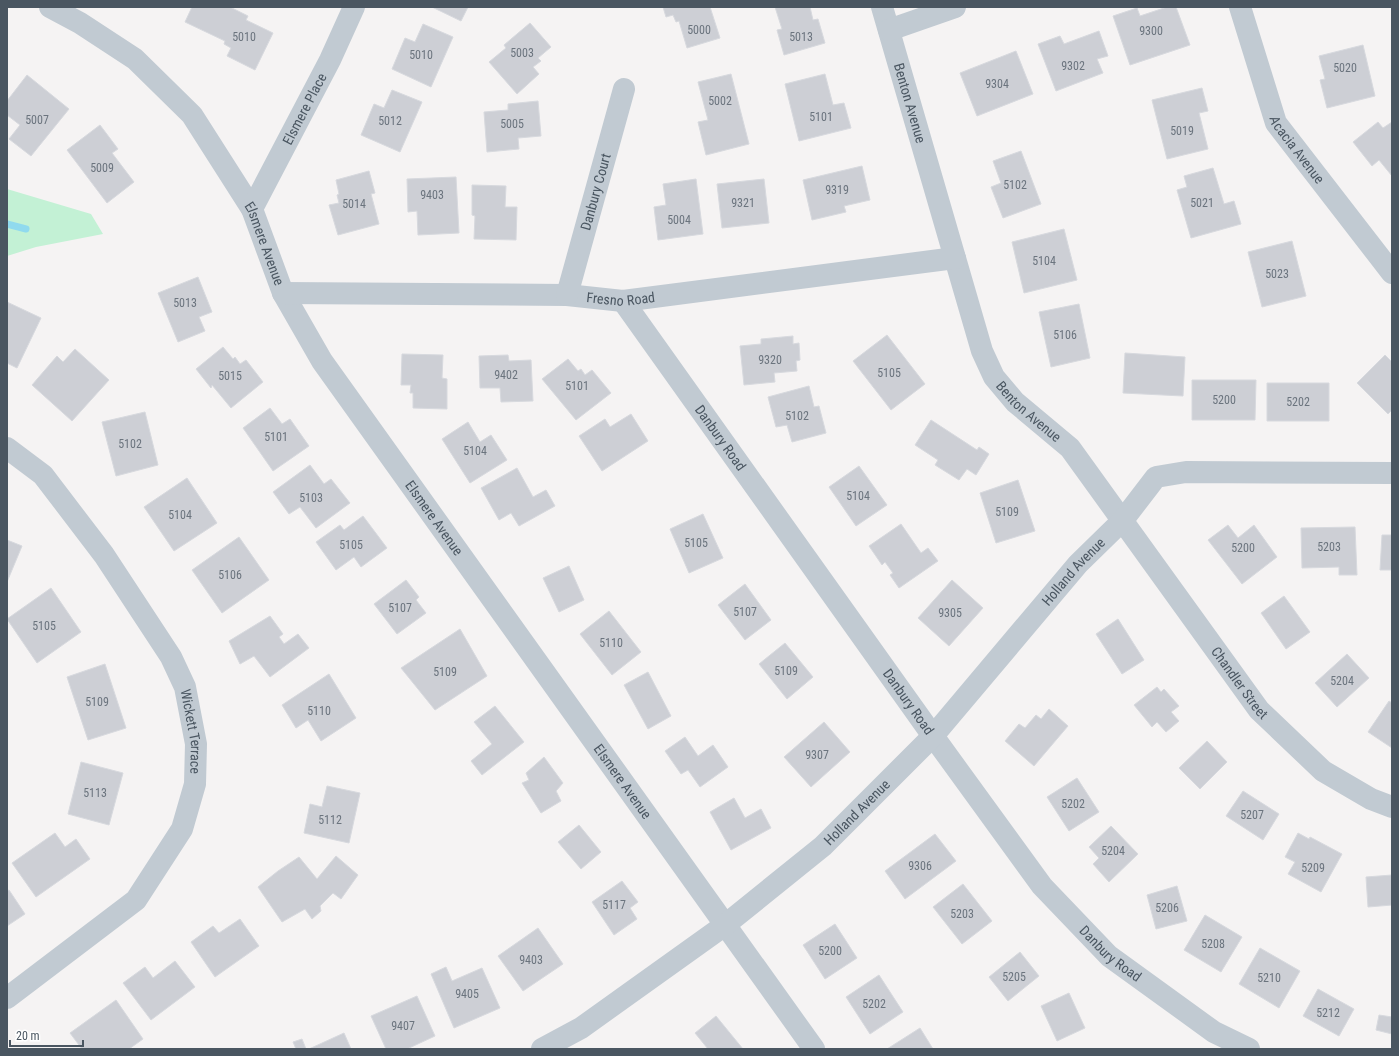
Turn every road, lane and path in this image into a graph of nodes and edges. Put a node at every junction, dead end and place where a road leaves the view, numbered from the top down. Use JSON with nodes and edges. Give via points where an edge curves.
{"nodes":[{"id":1,"x":50,"y":7,"type":"edge"},
{"id":2,"x":354,"y":7,"type":"edge"},
{"id":3,"x":882,"y":7,"type":"edge"},
{"id":4,"x":955,"y":7,"type":"edge"},
{"id":5,"x":1240,"y":7,"type":"edge"},
{"id":6,"x":889,"y":30,"type":"junction"},
{"id":7,"x":624,"y":89,"type":"dead end"},
{"id":8,"x":252,"y":209,"type":"junction"},
{"id":9,"x":955,"y":258,"type":"junction"},
{"id":10,"x":1389,"y":264,"type":"edge"},
{"id":11,"x":283,"y":294,"type":"junction"},
{"id":12,"x":568,"y":295,"type":"junction"},
{"id":13,"x":623,"y":301,"type":"junction"},
{"id":14,"x":7,"y":448,"type":"edge"},
{"id":15,"x":1392,"y":472,"type":"edge"},
{"id":16,"x":1123,"y":520,"type":"junction"},
{"id":17,"x":933,"y":736,"type":"junction"},
{"id":18,"x":1392,"y":807,"type":"edge"},
{"id":19,"x":725,"y":925,"type":"junction"},
{"id":20,"x":7,"y":998,"type":"edge"},
{"id":21,"x":542,"y":1049,"type":"edge"},
{"id":22,"x":814,"y":1049,"type":"edge"},
{"id":23,"x":1248,"y":1049,"type":"edge"}],
"edges":[{"from":1,"to":8,"type":"street","name":"Elsmere Avenue","via":[[80,23],[135,59],[192,114]]},
{"from":2,"to":8,"type":"street","name":"Elsmere Place","via":[[330,60]]},
{"from":3,"to":6,"type":"street","name":"Benton Avenue"},
{"from":4,"to":6,"type":"street"},
{"from":5,"to":10,"type":"street","name":"Acacia Avenue","via":[[1276,123]]},
{"from":6,"to":9,"type":"street","name":"Benton Avenue"},
{"from":7,"to":12,"type":"street","name":"Danbury Court"},
{"from":8,"to":11,"type":"street","name":"Elsmere Avenue"},
{"from":9,"to":13,"type":"street","name":"Fresno Road"},
{"from":9,"to":16,"type":"street","name":"Benton Avenue","via":[[982,351],[994,377],[1015,402],[1070,448]]},
{"from":11,"to":12,"type":"street","name":"Fresno Road"},
{"from":11,"to":19,"type":"street","name":"Elsmere Avenue","via":[[322,361]]},
{"from":12,"to":13,"type":"street","name":"Fresno Road"},
{"from":13,"to":17,"type":"street","name":"Danbury Road"},
{"from":14,"to":20,"type":"street","name":"Wickett Terrace","via":[[43,475],[104,555],[171,657],[185,687],[196,744],[195,784],[182,829],[136,900]]},
{"from":15,"to":16,"type":"street","via":[[1186,472],[1156,477]]},
{"from":16,"to":17,"type":"street","name":"Holland Avenue","via":[[1078,564]]},
{"from":16,"to":18,"type":"street","name":"Chandler Street","via":[[1259,710],[1323,771],[1371,799]]},
{"from":17,"to":19,"type":"street","name":"Holland Avenue","via":[[823,846]]},
{"from":17,"to":23,"type":"street","name":"Danbury Road","via":[[1042,886],[1109,956],[1214,1032]]},
{"from":19,"to":21,"type":"street","name":"Holland Avenue","via":[[581,1028]]},
{"from":19,"to":22,"type":"street","name":"Elsmere Avenue"}]}
